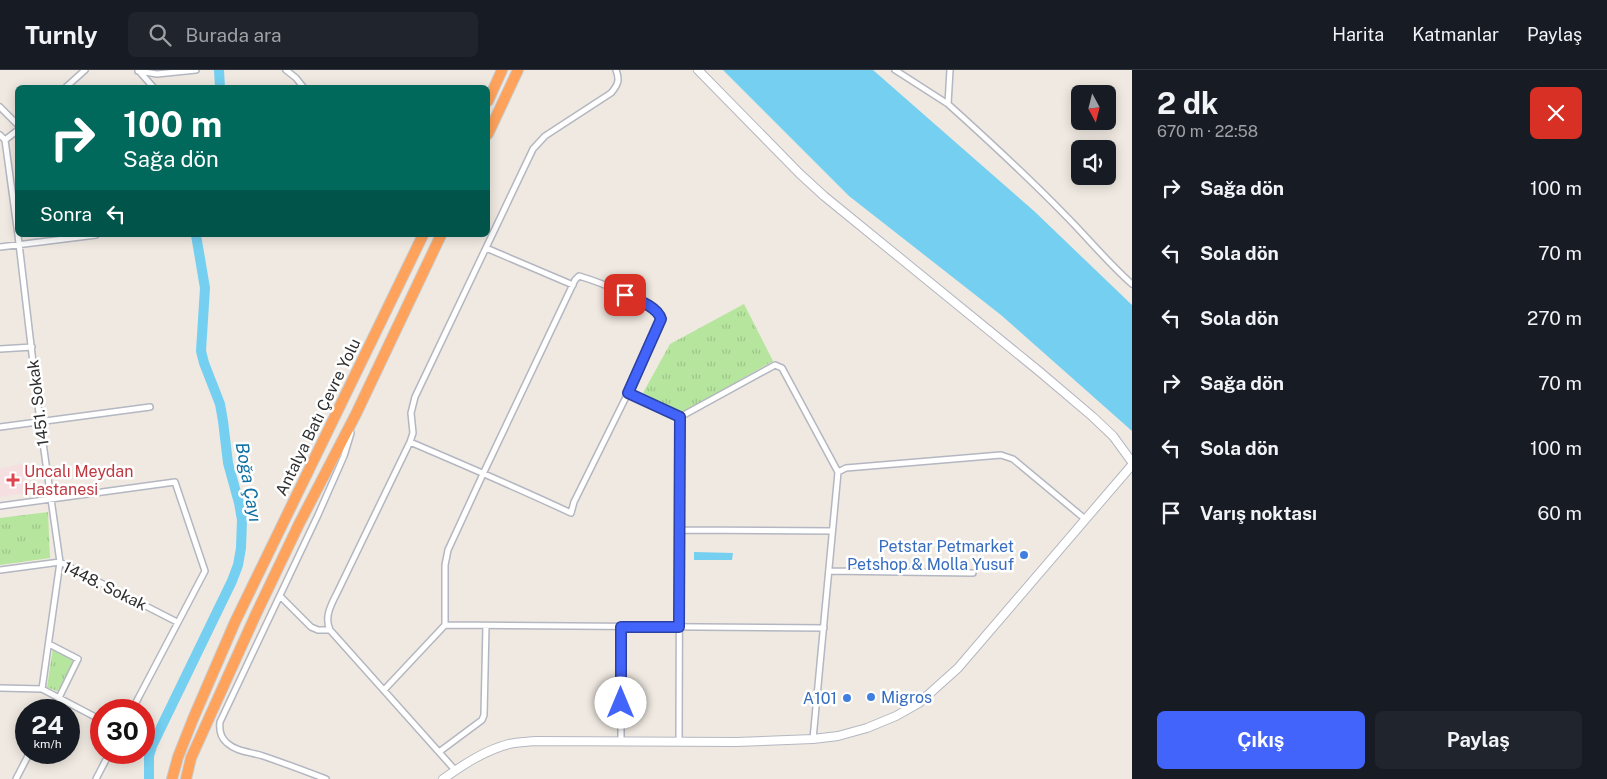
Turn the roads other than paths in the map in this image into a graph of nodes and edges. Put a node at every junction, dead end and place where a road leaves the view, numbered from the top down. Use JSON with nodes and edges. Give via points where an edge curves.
{"nodes":[{"id":1,"x":85,"y":70,"type":"edge"},
{"id":2,"x":138,"y":70,"type":"edge"},
{"id":3,"x":196,"y":70,"type":"edge"},
{"id":4,"x":286,"y":70,"type":"edge"},
{"id":5,"x":502,"y":70,"type":"edge"},
{"id":6,"x":518,"y":70,"type":"edge"},
{"id":7,"x":616,"y":70,"type":"edge"},
{"id":8,"x":698,"y":70,"type":"edge"},
{"id":9,"x":896,"y":70,"type":"edge"},
{"id":10,"x":950,"y":70,"type":"edge"},
{"id":11,"x":69,"y":85,"type":"edge"},
{"id":12,"x":151,"y":85,"type":"edge"},
{"id":13,"x":302,"y":85,"type":"edge"},
{"id":14,"x":490,"y":97,"type":"edge"},
{"id":15,"x":948,"y":104,"type":"junction"},
{"id":16,"x":0,"y":106,"type":"edge"},
{"id":17,"x":15,"y":122,"type":"edge"},
{"id":18,"x":490,"y":130,"type":"edge"},
{"id":19,"x":15,"y":132,"type":"edge"},
{"id":20,"x":0,"y":135,"type":"edge"},
{"id":21,"x":5,"y":140,"type":"junction"},
{"id":22,"x":15,"y":198,"type":"edge"},
{"id":23,"x":18,"y":237,"type":"edge"},
{"id":24,"x":79,"y":237,"type":"edge"},
{"id":25,"x":422,"y":237,"type":"edge"},
{"id":26,"x":439,"y":237,"type":"edge"},
{"id":27,"x":19,"y":245,"type":"junction"},
{"id":28,"x":0,"y":247,"type":"edge"},
{"id":29,"x":486,"y":248,"type":"junction"},
{"id":30,"x":1132,"y":284,"type":"edge"},
{"id":31,"x":573,"y":285,"type":"junction"},
{"id":32,"x":32,"y":347,"type":"junction"},
{"id":33,"x":0,"y":349,"type":"edge"},
{"id":34,"x":628,"y":393,"type":"junction"},
{"id":35,"x":150,"y":407,"type":"dead end"},
{"id":36,"x":356,"y":414,"type":"junction"},
{"id":37,"x":680,"y":417,"type":"junction"},
{"id":38,"x":40,"y":422,"type":"junction"},
{"id":39,"x":0,"y":426,"type":"edge"},
{"id":40,"x":410,"y":442,"type":"junction"},
{"id":41,"x":1132,"y":463,"type":"edge"},
{"id":42,"x":838,"y":472,"type":"junction"},
{"id":43,"x":483,"y":474,"type":"junction"},
{"id":44,"x":51,"y":499,"type":"junction"},
{"id":45,"x":0,"y":506,"type":"edge"},
{"id":46,"x":1085,"y":519,"type":"junction"},
{"id":47,"x":680,"y":530,"type":"junction"},
{"id":48,"x":832,"y":531,"type":"junction"},
{"id":49,"x":60,"y":562,"type":"junction"},
{"id":50,"x":0,"y":570,"type":"edge"},
{"id":51,"x":829,"y":571,"type":"junction"},
{"id":52,"x":973,"y":572,"type":"dead end"},
{"id":53,"x":280,"y":596,"type":"junction"},
{"id":54,"x":177,"y":622,"type":"junction"},
{"id":55,"x":445,"y":625,"type":"junction"},
{"id":56,"x":486,"y":626,"type":"junction"},
{"id":57,"x":621,"y":627,"type":"junction"},
{"id":58,"x":679,"y":627,"type":"junction"},
{"id":59,"x":824,"y":628,"type":"junction"},
{"id":60,"x":330,"y":630,"type":"junction"},
{"id":61,"x":49,"y":644,"type":"junction"},
{"id":62,"x":0,"y":688,"type":"edge"},
{"id":63,"x":42,"y":689,"type":"junction"},
{"id":64,"x":384,"y":690,"type":"junction"},
{"id":65,"x":60,"y":698,"type":"junction"},
{"id":66,"x":138,"y":699,"type":"edge"},
{"id":67,"x":90,"y":714,"type":"edge"},
{"id":68,"x":814,"y":739,"type":"junction"},
{"id":69,"x":620,"y":742,"type":"junction"},
{"id":70,"x":679,"y":742,"type":"junction"},
{"id":71,"x":439,"y":752,"type":"junction"},
{"id":72,"x":24,"y":764,"type":"edge"},
{"id":73,"x":104,"y":764,"type":"edge"},
{"id":74,"x":455,"y":770,"type":"junction"},
{"id":75,"x":16,"y":779,"type":"edge"},
{"id":76,"x":96,"y":779,"type":"edge"},
{"id":77,"x":172,"y":779,"type":"edge"},
{"id":78,"x":186,"y":779,"type":"edge"},
{"id":79,"x":326,"y":779,"type":"edge"},
{"id":80,"x":443,"y":779,"type":"edge"}],
"edges":[{"from":1,"to":11,"type":"street"},
{"from":2,"to":3,"type":"street","via":[[157,74]]},
{"from":2,"to":12,"type":"street"},
{"from":4,"to":13,"type":"street"},
{"from":5,"to":14,"type":"highway"},
{"from":6,"to":18,"type":"highway"},
{"from":7,"to":29,"type":"street","via":[[619,78],[611,93],[545,136],[533,149]]},
{"from":8,"to":41,"type":"main road","via":[[824,196],[1093,417],[1113,436]]},
{"from":9,"to":15,"type":"street"},
{"from":10,"to":15,"type":"street"},
{"from":15,"to":30,"type":"street","via":[[1016,167]]},
{"from":16,"to":17,"type":"street"},
{"from":19,"to":21,"type":"street"},
{"from":20,"to":21,"type":"street"},
{"from":21,"to":22,"type":"street","name":"1451. Sokak"},
{"from":23,"to":27,"type":"street","name":"1451. Sokak"},
{"from":24,"to":27,"type":"street"},
{"from":25,"to":77,"type":"highway","name":"Antalya Batı Çevre Yolu","via":[[235,622],[193,719]]},
{"from":26,"to":36,"type":"highway"},
{"from":27,"to":28,"type":"street"},
{"from":27,"to":32,"type":"street","name":"1451. Sokak"},
{"from":29,"to":31,"type":"street"},
{"from":29,"to":40,"type":"street","via":[[415,397]]},
{"from":31,"to":34,"type":"street","via":[[579,276],[642,302],[659,313],[661,319]]},
{"from":31,"to":43,"type":"street"},
{"from":32,"to":33,"type":"street"},
{"from":32,"to":38,"type":"street","name":"1451. Sokak"},
{"from":34,"to":37,"type":"street"},
{"from":34,"to":43,"type":"street","via":[[571,513]]},
{"from":35,"to":38,"type":"street"},
{"from":36,"to":53,"type":"street","via":[[344,456]]},
{"from":36,"to":78,"type":"highway","via":[[256,614],[195,750]]},
{"from":37,"to":42,"type":"street","via":[[775,365],[782,368]]},
{"from":37,"to":47,"type":"street"},
{"from":38,"to":39,"type":"street"},
{"from":38,"to":44,"type":"street","name":"1451. Sokak"},
{"from":40,"to":43,"type":"street"},
{"from":40,"to":60,"type":"street","via":[[330,609]]},
{"from":41,"to":46,"type":"main road"},
{"from":42,"to":46,"type":"street","via":[[846,468],[1001,455],[1013,458]]},
{"from":42,"to":48,"type":"street"},
{"from":43,"to":55,"type":"street","via":[[448,550]]},
{"from":44,"to":45,"type":"street"},
{"from":44,"to":49,"type":"street","name":"1451. Sokak"},
{"from":44,"to":54,"type":"street","via":[[175,482],[205,571]]},
{"from":46,"to":68,"type":"main road","via":[[958,668],[919,703],[866,728]]},
{"from":47,"to":48,"type":"street"},
{"from":47,"to":58,"type":"street"},
{"from":48,"to":51,"type":"street"},
{"from":49,"to":50,"type":"street","name":"1448. Sokak"},
{"from":49,"to":54,"type":"street","name":"1448. Sokak"},
{"from":49,"to":61,"type":"street","name":"1451. Sokak"},
{"from":51,"to":52,"type":"street"},
{"from":51,"to":59,"type":"street"},
{"from":53,"to":60,"type":"street","via":[[311,627]]},
{"from":53,"to":79,"type":"street","via":[[222,717],[219,730],[226,742],[238,750]]},
{"from":54,"to":66,"type":"street"},
{"from":55,"to":56,"type":"street"},
{"from":55,"to":64,"type":"street"},
{"from":56,"to":57,"type":"street"},
{"from":56,"to":71,"type":"street","via":[[482,720]]},
{"from":57,"to":58,"type":"street"},
{"from":57,"to":69,"type":"street"},
{"from":58,"to":59,"type":"street"},
{"from":58,"to":70,"type":"street"},
{"from":59,"to":68,"type":"street"},
{"from":60,"to":64,"type":"street"},
{"from":61,"to":63,"type":"street","name":"1451. Sokak"},
{"from":61,"to":65,"type":"street","via":[[78,659]]},
{"from":62,"to":63,"type":"street"},
{"from":63,"to":65,"type":"street"},
{"from":64,"to":71,"type":"street"},
{"from":65,"to":67,"type":"street"},
{"from":68,"to":70,"type":"main road"},
{"from":69,"to":70,"type":"main road"},
{"from":69,"to":74,"type":"main road","via":[[536,741],[509,744]]},
{"from":71,"to":74,"type":"street"},
{"from":72,"to":75,"type":"street"},
{"from":73,"to":76,"type":"street"},
{"from":74,"to":80,"type":"main road"}]}
